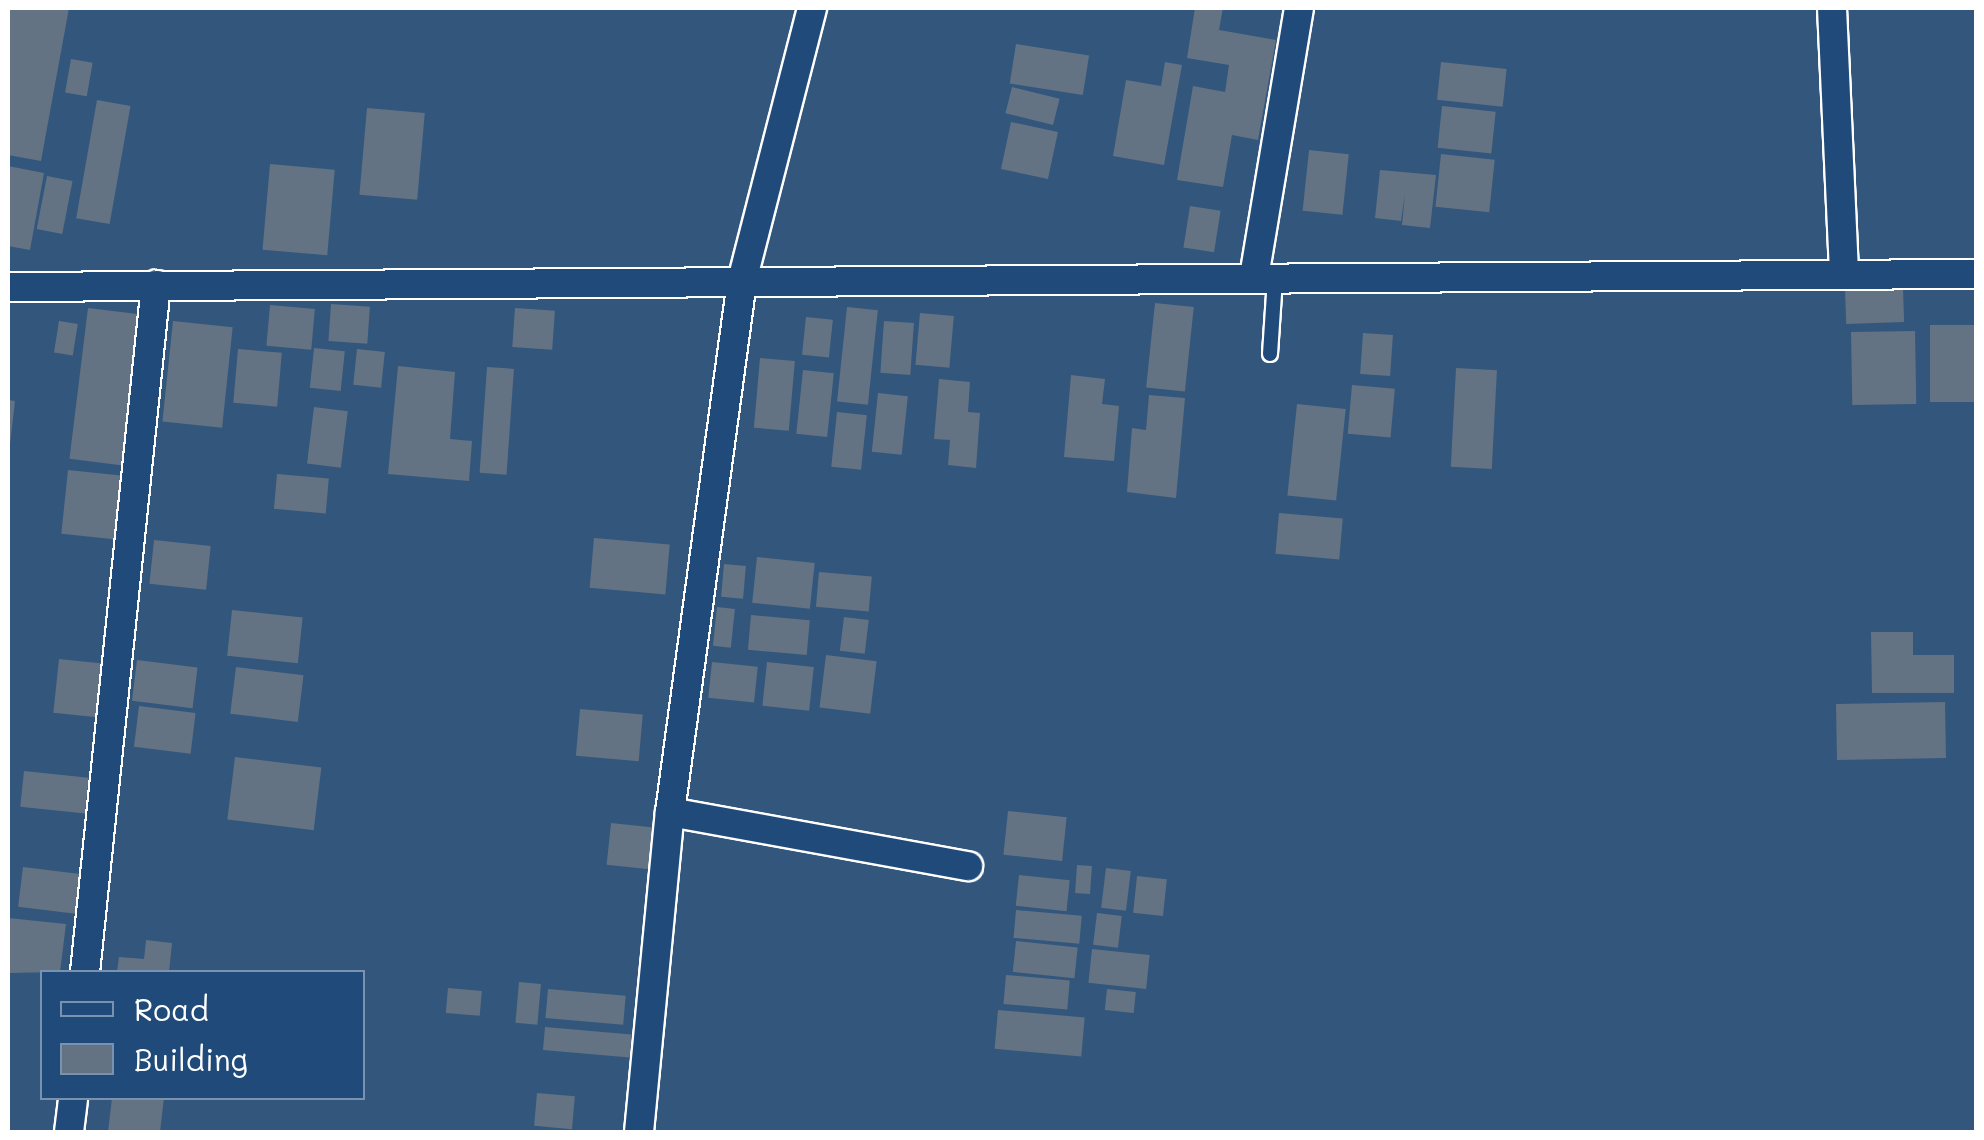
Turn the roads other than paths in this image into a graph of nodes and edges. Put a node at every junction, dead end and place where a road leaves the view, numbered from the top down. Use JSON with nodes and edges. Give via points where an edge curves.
{"nodes":[{"id":1,"x":812,"y":8,"type":"edge"},
{"id":2,"x":1299,"y":8,"type":"edge"},
{"id":3,"x":1832,"y":8,"type":"edge"},
{"id":4,"x":1844,"y":272,"type":"junction"},
{"id":5,"x":1976,"y":274,"type":"edge"},
{"id":6,"x":1265,"y":277,"type":"junction"},
{"id":7,"x":742,"y":281,"type":"junction"},
{"id":8,"x":156,"y":286,"type":"junction"},
{"id":9,"x":8,"y":287,"type":"edge"},
{"id":10,"x":1270,"y":354,"type":"dead end"},
{"id":11,"x":670,"y":812,"type":"junction"},
{"id":12,"x":968,"y":866,"type":"dead end"},
{"id":13,"x":85,"y":970,"type":"edge"},
{"id":14,"x":72,"y":1100,"type":"edge"},
{"id":15,"x":69,"y":1132,"type":"edge"},
{"id":16,"x":639,"y":1132,"type":"edge"}],
"edges":[{"from":1,"to":7,"type":"street"},
{"from":2,"to":6,"type":"street"},
{"from":3,"to":4,"type":"street"},
{"from":4,"to":5,"type":"street"},
{"from":4,"to":6,"type":"street"},
{"from":6,"to":7,"type":"street"},
{"from":6,"to":10,"type":"lane"},
{"from":7,"to":8,"type":"street"},
{"from":7,"to":11,"type":"street"},
{"from":8,"to":9,"type":"street"},
{"from":8,"to":13,"type":"street"},
{"from":11,"to":12,"type":"street"},
{"from":11,"to":16,"type":"street"},
{"from":14,"to":15,"type":"street"}]}
